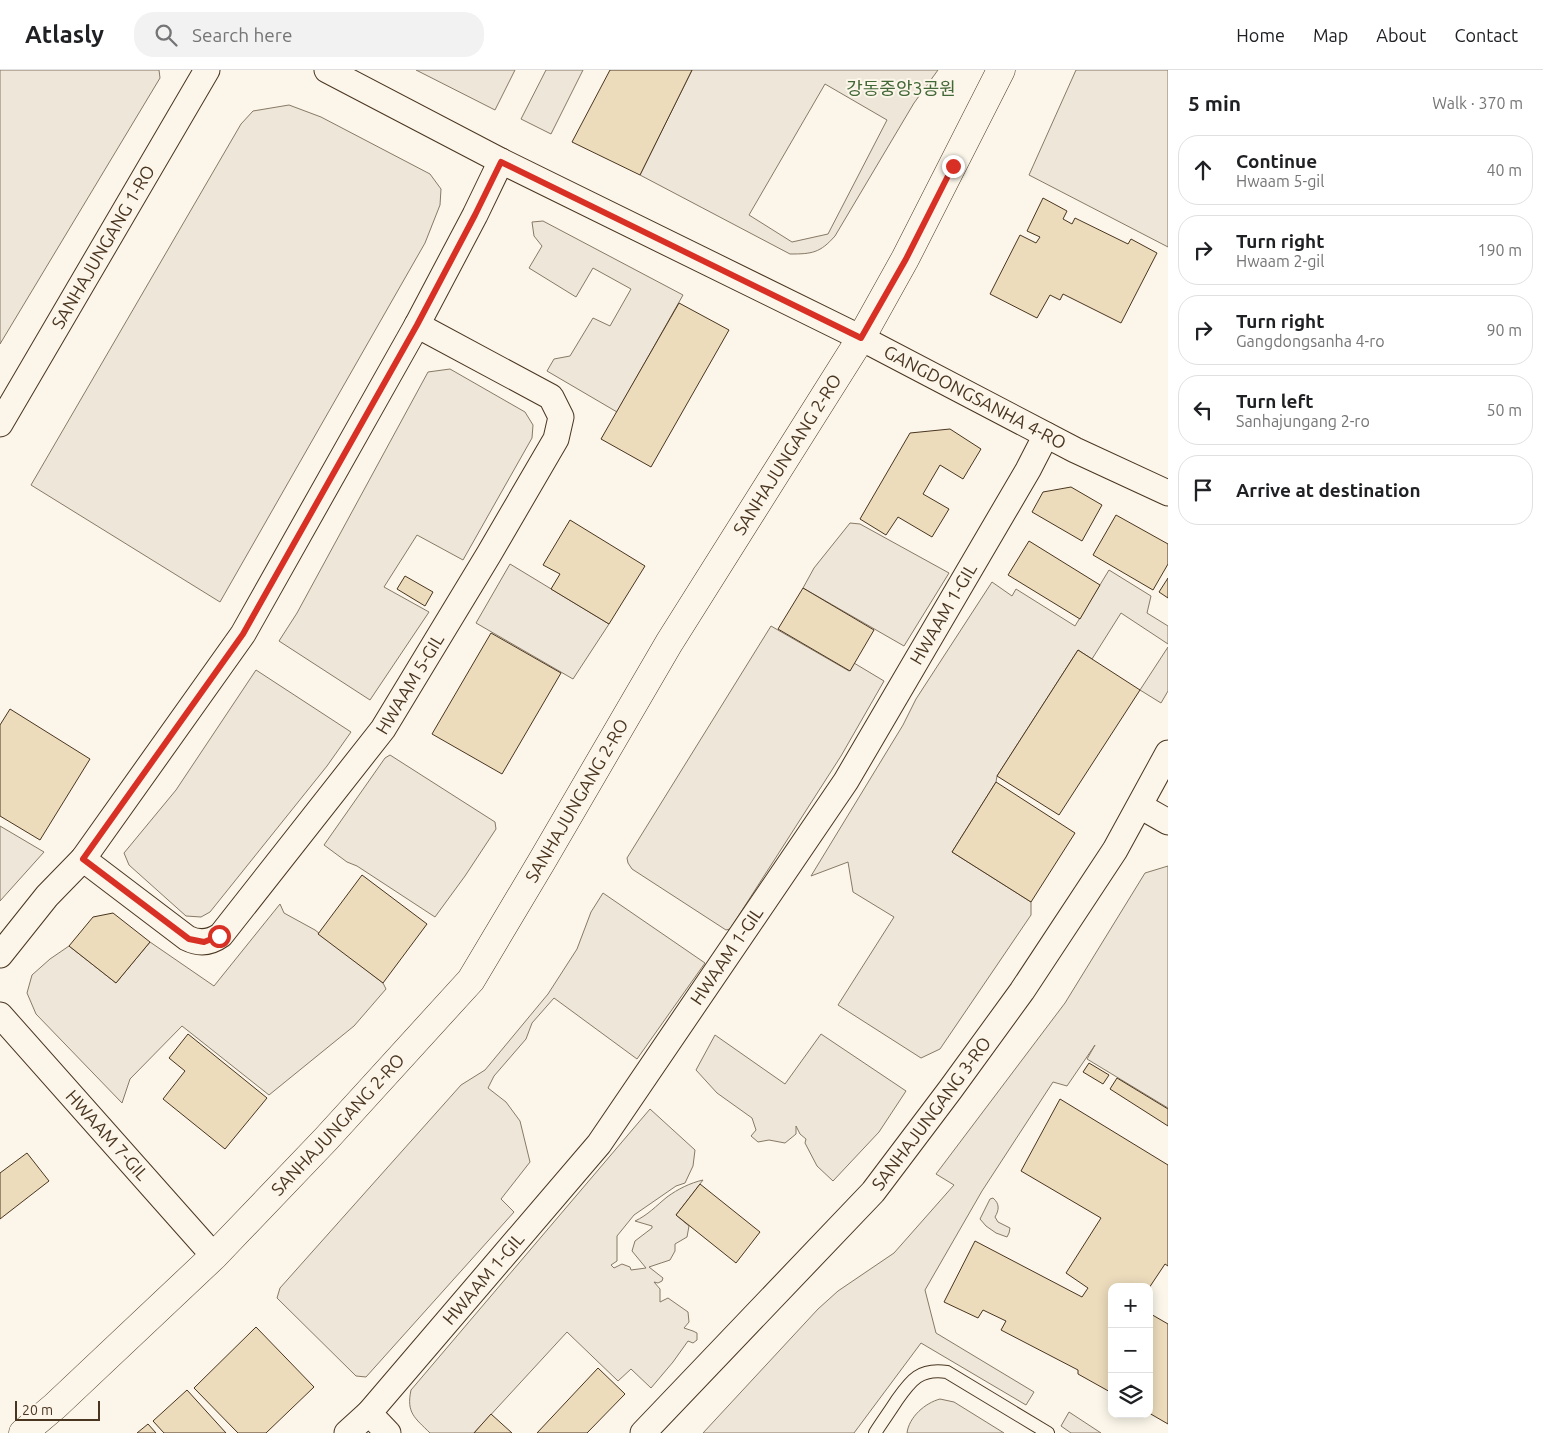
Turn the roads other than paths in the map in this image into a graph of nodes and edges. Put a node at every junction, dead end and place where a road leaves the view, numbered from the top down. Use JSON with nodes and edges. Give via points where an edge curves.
{"nodes":[{"id":1,"x":207,"y":70,"type":"edge"},
{"id":2,"x":327,"y":70,"type":"edge"},
{"id":3,"x":1001,"y":70,"type":"edge"},
{"id":4,"x":501,"y":162,"type":"junction"},
{"id":5,"x":417,"y":325,"type":"junction"},
{"id":6,"x":861,"y":338,"type":"junction"},
{"id":7,"x":0,"y":424,"type":"edge"},
{"id":8,"x":1046,"y":435,"type":"junction"},
{"id":9,"x":1168,"y":493,"type":"edge"},
{"id":10,"x":1168,"y":753,"type":"edge"},
{"id":11,"x":1140,"y":806,"type":"junction"},
{"id":12,"x":1168,"y":822,"type":"edge"},
{"id":13,"x":83,"y":859,"type":"junction"},
{"id":14,"x":0,"y":955,"type":"edge"},
{"id":15,"x":0,"y":1015,"type":"edge"},
{"id":16,"x":214,"y":1256,"type":"junction"},
{"id":17,"x":369,"y":1412,"type":"junction"},
{"id":18,"x":23,"y":1433,"type":"edge"},
{"id":19,"x":347,"y":1433,"type":"edge"},
{"id":20,"x":388,"y":1433,"type":"edge"},
{"id":21,"x":643,"y":1433,"type":"edge"},
{"id":22,"x":875,"y":1433,"type":"edge"},
{"id":23,"x":1048,"y":1433,"type":"edge"}],
"edges":[{"from":1,"to":7,"type":"street","name":"SANHAJUNGANG 1-RO"},
{"from":2,"to":4,"type":"street","name":"GANGDONGSANHA 4-RO"},
{"from":3,"to":6,"type":"main road","name":"SANHAJUNGANG 2-RO","via":[[906,259]]},
{"from":4,"to":5,"type":"street"},
{"from":4,"to":6,"type":"street","name":"GANGDONGSANHA 4-RO"},
{"from":5,"to":13,"type":"street","via":[[243,634]]},
{"from":5,"to":13,"type":"street","name":"HWAAM 5-GIL","via":[[551,397],[561,417],[556,438],[383,729],[221,935],[212,940],[200,942],[187,938]]},
{"from":6,"to":8,"type":"street","name":"GANGDONGSANHA 4-RO"},
{"from":6,"to":16,"type":"main road","name":"SANHAJUNGANG 2-RO","via":[[669,643],[471,980]]},
{"from":8,"to":9,"type":"street","name":"GANGDONGSANHA 4-RO"},
{"from":8,"to":17,"type":"street","name":"HWAAM 1-GIL","via":[[846,781],[599,1144]]},
{"from":10,"to":11,"type":"street","name":"SANHAJUNGANG 3-RO"},
{"from":11,"to":12,"type":"street"},
{"from":11,"to":21,"type":"street","name":"SANHAJUNGANG 3-RO","via":[[1116,850],[1022,990],[873,1192]]},
{"from":13,"to":14,"type":"street","via":[[47,896]]},
{"from":15,"to":16,"type":"street","name":"HWAAM 7-GIL"},
{"from":16,"to":18,"type":"main road","name":"SANHAJUNGANG 2-RO"},
{"from":17,"to":19,"type":"street","name":"HWAAM 1-GIL"},
{"from":17,"to":20,"type":"street"},
{"from":22,"to":23,"type":"lane","via":[[909,1382],[923,1374],[938,1371],[947,1372]]}]}
